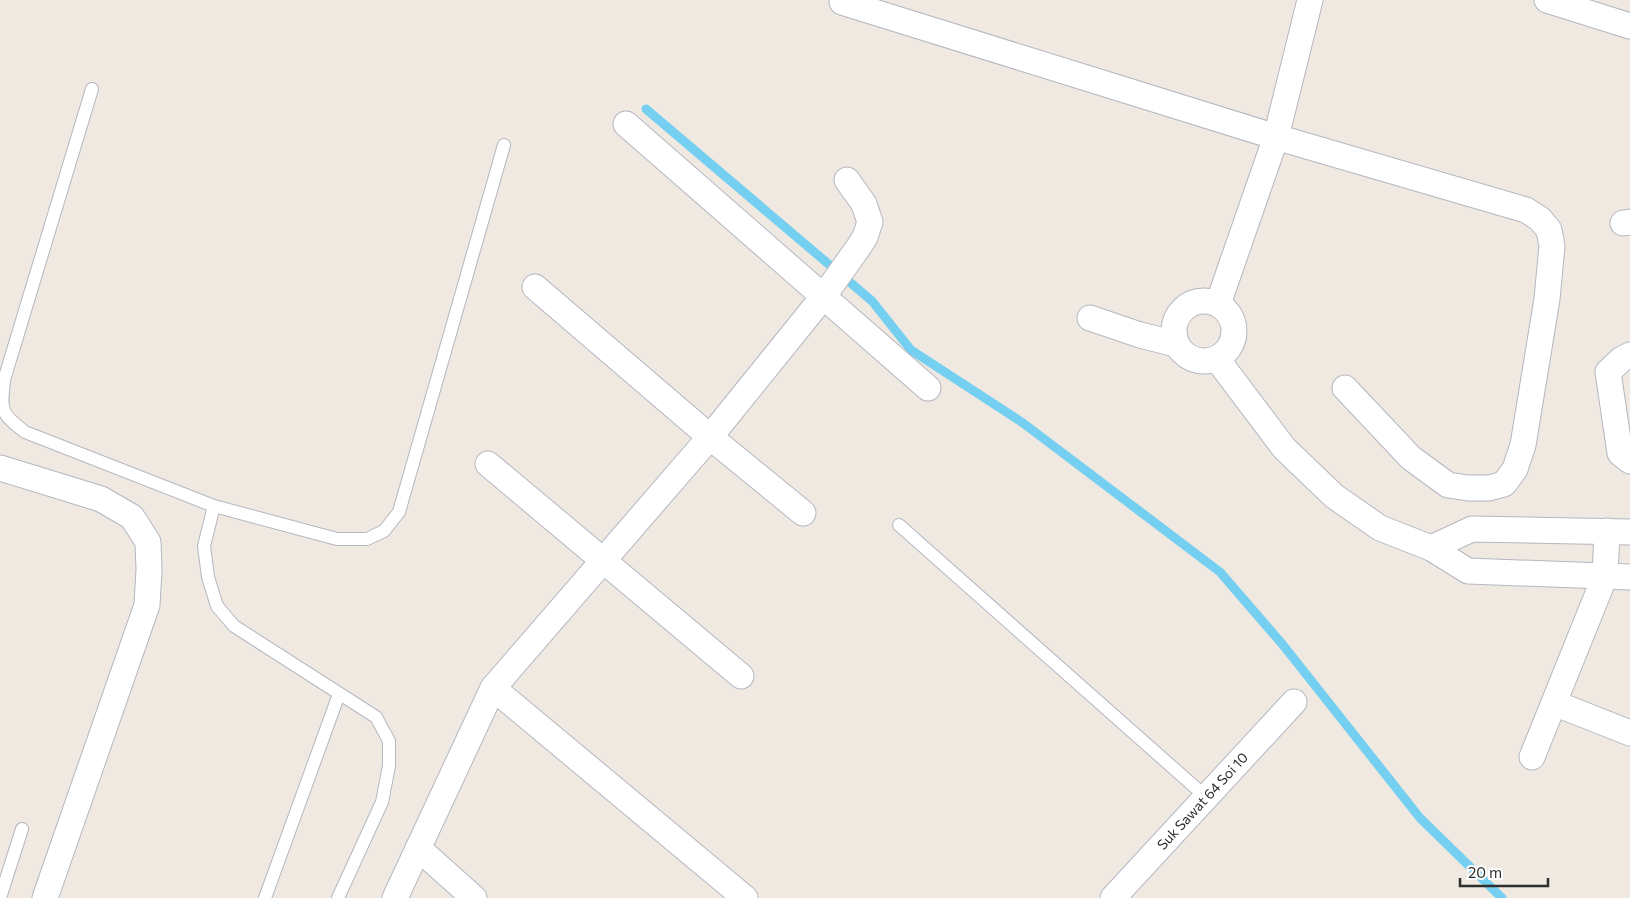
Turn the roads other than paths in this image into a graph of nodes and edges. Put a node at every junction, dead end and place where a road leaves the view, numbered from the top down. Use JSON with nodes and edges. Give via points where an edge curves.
{"nodes":[{"id":1,"x":1310,"y":0,"type":"edge"},
{"id":2,"x":1547,"y":0,"type":"edge"},
{"id":3,"x":842,"y":2,"type":"dead end"},
{"id":4,"x":1630,"y":26,"type":"edge"},
{"id":5,"x":92,"y":89,"type":"dead end"},
{"id":6,"x":626,"y":124,"type":"dead end"},
{"id":7,"x":1276,"y":137,"type":"junction"},
{"id":8,"x":504,"y":145,"type":"dead end"},
{"id":9,"x":848,"y":180,"type":"dead end"},
{"id":10,"x":535,"y":287,"type":"dead end"},
{"id":11,"x":823,"y":298,"type":"junction"},
{"id":12,"x":1218,"y":304,"type":"junction"},
{"id":13,"x":1090,"y":318,"type":"dead end"},
{"id":14,"x":1176,"y":344,"type":"junction"},
{"id":15,"x":1630,"y":355,"type":"edge"},
{"id":16,"x":1217,"y":358,"type":"junction"},
{"id":17,"x":928,"y":388,"type":"dead end"},
{"id":18,"x":1345,"y":388,"type":"dead end"},
{"id":19,"x":710,"y":437,"type":"junction"},
{"id":20,"x":1630,"y":461,"type":"edge"},
{"id":21,"x":488,"y":464,"type":"dead end"},
{"id":22,"x":0,"y":468,"type":"edge"},
{"id":23,"x":214,"y":506,"type":"junction"},
{"id":24,"x":803,"y":513,"type":"dead end"},
{"id":25,"x":899,"y":525,"type":"dead end"},
{"id":26,"x":1505,"y":530,"type":"junction"},
{"id":27,"x":1618,"y":532,"type":"edge"},
{"id":28,"x":1431,"y":548,"type":"junction"},
{"id":29,"x":604,"y":560,"type":"junction"},
{"id":30,"x":1500,"y":572,"type":"junction"},
{"id":31,"x":1605,"y":576,"type":"junction"},
{"id":32,"x":1630,"y":578,"type":"edge"},
{"id":33,"x":741,"y":676,"type":"dead end"},
{"id":34,"x":493,"y":688,"type":"junction"},
{"id":35,"x":339,"y":694,"type":"junction"},
{"id":36,"x":1294,"y":702,"type":"dead end"},
{"id":37,"x":1554,"y":703,"type":"junction"},
{"id":38,"x":1630,"y":733,"type":"edge"},
{"id":39,"x":1532,"y":757,"type":"dead end"},
{"id":40,"x":1206,"y":797,"type":"junction"},
{"id":41,"x":22,"y":829,"type":"dead end"},
{"id":42,"x":418,"y":848,"type":"junction"},
{"id":43,"x":0,"y":898,"type":"edge"},
{"id":44,"x":45,"y":898,"type":"edge"},
{"id":45,"x":265,"y":898,"type":"edge"},
{"id":46,"x":338,"y":898,"type":"edge"},
{"id":47,"x":395,"y":898,"type":"edge"},
{"id":48,"x":474,"y":898,"type":"edge"},
{"id":49,"x":745,"y":898,"type":"edge"},
{"id":50,"x":1113,"y":898,"type":"edge"}],
"edges":[{"from":1,"to":7,"type":"street"},
{"from":2,"to":4,"type":"street"},
{"from":3,"to":7,"type":"street"},
{"from":5,"to":23,"type":"lane","via":[[4,380],[1,405],[6,418],[25,432]]},
{"from":6,"to":11,"type":"street"},
{"from":7,"to":12,"type":"street"},
{"from":7,"to":18,"type":"street","via":[[1526,210],[1549,230],[1552,246],[1547,299],[1524,445],[1515,469],[1504,484],[1489,488],[1448,485],[1411,458]]},
{"from":8,"to":23,"type":"lane","via":[[398,512],[384,531],[367,539],[337,539]]},
{"from":9,"to":11,"type":"street","via":[[864,204],[870,222],[865,237]]},
{"from":10,"to":19,"type":"street"},
{"from":11,"to":17,"type":"street"},
{"from":11,"to":19,"type":"street"},
{"from":12,"to":14,"type":"street","via":[[1197,301],[1179,313],[1174,322]]},
{"from":12,"to":16,"type":"street","via":[[1227,311],[1234,332],[1226,352]]},
{"from":13,"to":14,"type":"street","via":[[1140,336]]},
{"from":14,"to":16,"type":"street","via":[[1189,358],[1208,361]]},
{"from":15,"to":20,"type":"street","via":[[1608,372],[1620,453]]},
{"from":16,"to":28,"type":"street","via":[[1284,448],[1334,496],[1380,528]]},
{"from":19,"to":24,"type":"street"},
{"from":19,"to":29,"type":"street"},
{"from":21,"to":29,"type":"street"},
{"from":22,"to":44,"type":"street","via":[[101,499],[132,517],[148,542],[147,605]]},
{"from":23,"to":35,"type":"lane","via":[[204,546],[208,577],[217,606],[234,626]]},
{"from":25,"to":40,"type":"lane"},
{"from":26,"to":27,"type":"street"},
{"from":26,"to":28,"type":"street","via":[[1472,529]]},
{"from":26,"to":30,"type":"street"},
{"from":27,"to":31,"type":"street"},
{"from":28,"to":30,"type":"street","via":[[1468,572]]},
{"from":29,"to":33,"type":"street"},
{"from":29,"to":34,"type":"street"},
{"from":30,"to":31,"type":"street"},
{"from":31,"to":32,"type":"street"},
{"from":31,"to":37,"type":"street"},
{"from":34,"to":42,"type":"street"},
{"from":34,"to":49,"type":"street"},
{"from":35,"to":45,"type":"lane"},
{"from":35,"to":46,"type":"lane","via":[[376,717],[389,741],[389,766],[382,802]]},
{"from":36,"to":40,"type":"street","name":"Suk Sawat 64 Soi 10"},
{"from":37,"to":38,"type":"street"},
{"from":37,"to":39,"type":"street"},
{"from":40,"to":50,"type":"street","name":"Suk Sawat 64 Soi 10"},
{"from":41,"to":43,"type":"lane"},
{"from":42,"to":47,"type":"street"},
{"from":42,"to":48,"type":"street"}]}
